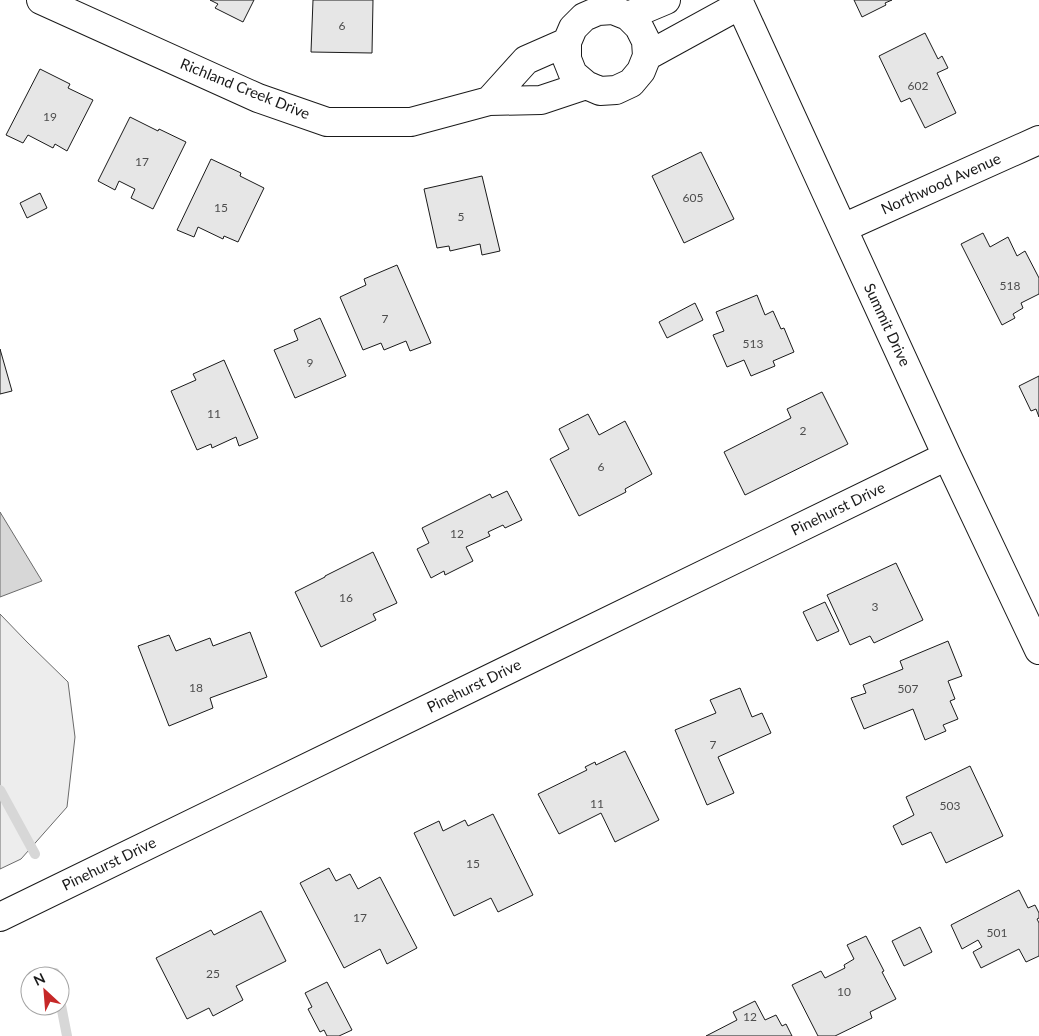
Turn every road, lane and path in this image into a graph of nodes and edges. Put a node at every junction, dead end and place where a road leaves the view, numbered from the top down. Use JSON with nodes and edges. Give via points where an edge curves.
{"nodes":[{"id":1,"x":41,"y":0,"type":"edge"},
{"id":2,"x":666,"y":0,"type":"edge"},
{"id":3,"x":739,"y":2,"type":"edge"},
{"id":4,"x":628,"y":16,"type":"junction"},
{"id":5,"x":566,"y":42,"type":"junction"},
{"id":6,"x":646,"y":56,"type":"junction"},
{"id":7,"x":586,"y":85,"type":"junction"},
{"id":8,"x":489,"y":101,"type":"junction"},
{"id":9,"x":1039,"y":140,"type":"edge"},
{"id":10,"x":843,"y":228,"type":"junction"},
{"id":11,"x":947,"y":456,"type":"junction"},
{"id":12,"x":1039,"y":650,"type":"edge"},
{"id":13,"x":0,"y":917,"type":"edge"}],
"edges":[{"from":1,"to":8,"type":"street","name":"Richland Creek Drive","via":[[258,98],[327,122],[411,122]]},
{"from":2,"to":4,"type":"street"},
{"from":3,"to":6,"type":"street"},
{"from":3,"to":10,"type":"street","name":"Summit Drive"},
{"from":4,"to":5,"type":"street","via":[[613,10],[598,11],[584,17],[572,28]]},
{"from":4,"to":6,"type":"street","via":[[646,41]]},
{"from":5,"to":7,"type":"street","via":[[566,59],[573,74]]},
{"from":5,"to":8,"type":"street","via":[[526,60]]},
{"from":6,"to":7,"type":"street","via":[[641,71],[631,83],[616,90],[600,90]]},
{"from":7,"to":8,"type":"street","name":"Richland Creek Drive","via":[[541,100]]},
{"from":9,"to":10,"type":"street","name":"Northwood Avenue"},
{"from":10,"to":11,"type":"street","name":"Summit Drive"},
{"from":11,"to":12,"type":"street","name":"Summit Drive"},
{"from":11,"to":13,"type":"street","name":"Pinehurst Drive"}]}
